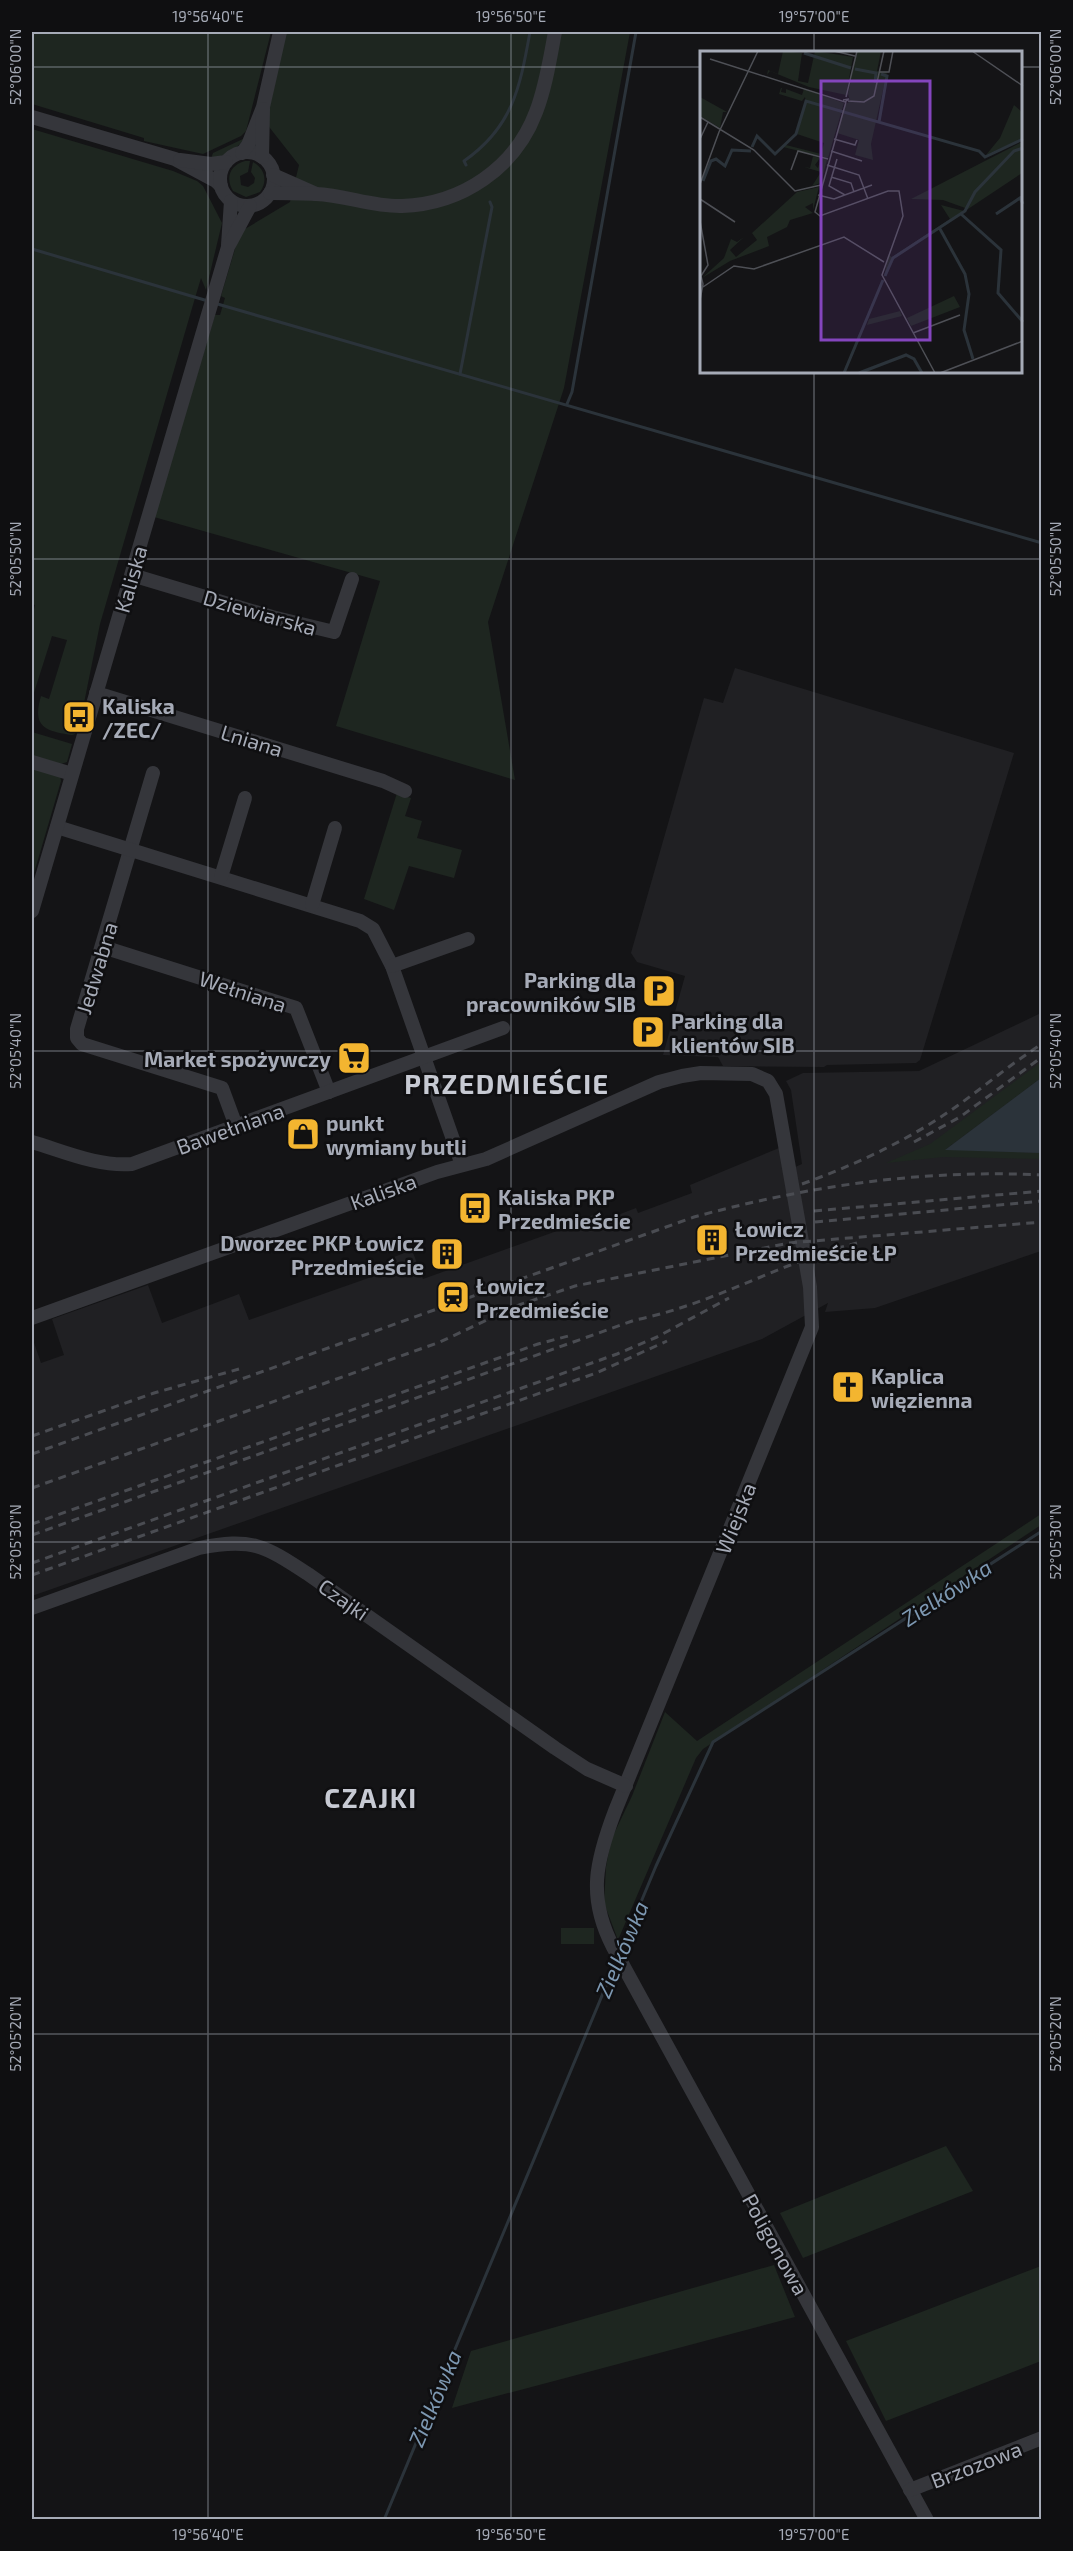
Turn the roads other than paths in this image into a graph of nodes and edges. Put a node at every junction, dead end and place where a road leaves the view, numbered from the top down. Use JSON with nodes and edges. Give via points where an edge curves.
{"nodes":[{"id":1,"x":280,"y":32,"type":"edge"},
{"id":2,"x":555,"y":32,"type":"edge"},
{"id":3,"x":263,"y":107,"type":"junction"},
{"id":4,"x":32,"y":117,"type":"edge"},
{"id":5,"x":242,"y":153,"type":"junction"},
{"id":6,"x":262,"y":157,"type":"junction"},
{"id":7,"x":175,"y":159,"type":"junction"},
{"id":8,"x":226,"y":162,"type":"junction"},
{"id":9,"x":273,"y":175,"type":"junction"},
{"id":10,"x":221,"y":186,"type":"junction"},
{"id":11,"x":270,"y":193,"type":"junction"},
{"id":12,"x":315,"y":194,"type":"junction"},
{"id":13,"x":231,"y":201,"type":"junction"},
{"id":14,"x":250,"y":206,"type":"junction"},
{"id":15,"x":228,"y":247,"type":"junction"},
{"id":16,"x":132,"y":575,"type":"junction"},
{"id":17,"x":352,"y":579,"type":"dead end"},
{"id":18,"x":96,"y":693,"type":"junction"},
{"id":19,"x":32,"y":762,"type":"edge"},
{"id":20,"x":153,"y":772,"type":"dead end"},
{"id":21,"x":72,"y":774,"type":"junction"},
{"id":22,"x":405,"y":792,"type":"dead end"},
{"id":23,"x":245,"y":798,"type":"dead end"},
{"id":24,"x":57,"y":827,"type":"junction"},
{"id":25,"x":335,"y":828,"type":"dead end"},
{"id":26,"x":130,"y":849,"type":"junction"},
{"id":27,"x":221,"y":877,"type":"junction"},
{"id":28,"x":312,"y":905,"type":"junction"},
{"id":29,"x":32,"y":911,"type":"edge"},
{"id":30,"x":468,"y":939,"type":"dead end"},
{"id":31,"x":103,"y":947,"type":"junction"},
{"id":32,"x":392,"y":966,"type":"junction"},
{"id":33,"x":503,"y":1028,"type":"dead end"},
{"id":34,"x":424,"y":1057,"type":"junction"},
{"id":35,"x":768,"y":1081,"type":"joint"},
{"id":36,"x":329,"y":1092,"type":"junction"},
{"id":37,"x":236,"y":1126,"type":"junction"},
{"id":38,"x":32,"y":1142,"type":"edge"},
{"id":39,"x":462,"y":1165,"type":"junction"},
{"id":40,"x":32,"y":1318,"type":"edge"},
{"id":41,"x":32,"y":1608,"type":"edge"},
{"id":42,"x":626,"y":1786,"type":"junction"},
{"id":43,"x":613,"y":1947,"type":"joint"},
{"id":44,"x":1041,"y":2438,"type":"edge"},
{"id":45,"x":910,"y":2490,"type":"junction"},
{"id":46,"x":927,"y":2520,"type":"edge"}],
"edges":[{"from":1,"to":3,"type":"street"},
{"from":2,"to":12,"type":"street","via":[[544,87],[528,129],[508,158],[480,183],[440,201],[402,206]]},
{"from":3,"to":5,"type":"street"},
{"from":3,"to":6,"type":"street"},
{"from":4,"to":7,"type":"street"},
{"from":5,"to":6,"type":"street"},
{"from":5,"to":8,"type":"street"},
{"from":6,"to":9,"type":"street"},
{"from":7,"to":8,"type":"street"},
{"from":7,"to":10,"type":"street"},
{"from":8,"to":10,"type":"street","via":[[220,176]]},
{"from":9,"to":11,"type":"street"},
{"from":9,"to":12,"type":"street"},
{"from":10,"to":13,"type":"street"},
{"from":11,"to":12,"type":"street"},
{"from":11,"to":14,"type":"street"},
{"from":13,"to":14,"type":"street"},
{"from":13,"to":15,"type":"street","name":"Kaliska"},
{"from":14,"to":15,"type":"street","name":"Kaliska"},
{"from":15,"to":16,"type":"street","name":"Kaliska"},
{"from":16,"to":17,"type":"street","name":"Dziewiarska","via":[[334,632]]},
{"from":16,"to":18,"type":"street","name":"Kaliska"},
{"from":18,"to":21,"type":"street","name":"Kaliska"},
{"from":18,"to":22,"type":"street","name":"Lniana","via":[[383,781]]},
{"from":19,"to":21,"type":"street"},
{"from":20,"to":26,"type":"street","name":"Jedwabna"},
{"from":21,"to":24,"type":"street","name":"Kaliska"},
{"from":23,"to":27,"type":"street"},
{"from":24,"to":26,"type":"street"},
{"from":24,"to":29,"type":"street","name":"Kaliska"},
{"from":25,"to":28,"type":"street"},
{"from":26,"to":27,"type":"street"},
{"from":26,"to":31,"type":"street","name":"Jedwabna"},
{"from":27,"to":28,"type":"street"},
{"from":28,"to":32,"type":"street","via":[[370,926]]},
{"from":30,"to":32,"type":"street"},
{"from":31,"to":36,"type":"street","name":"Wełniana","via":[[296,1008]]},
{"from":31,"to":37,"type":"street","name":"Jedwabna","via":[[77,1038],[82,1044],[222,1088]]},
{"from":32,"to":34,"type":"street"},
{"from":33,"to":34,"type":"street","name":"Bawełniana"},
{"from":34,"to":36,"type":"street","name":"Bawełniana"},
{"from":34,"to":39,"type":"street"},
{"from":35,"to":39,"type":"street","name":"Kaliska","via":[[752,1074],[710,1073],[659,1082],[495,1156]]},
{"from":35,"to":42,"type":"street","name":"Wiejska","via":[[776,1094],[794,1186],[810,1287],[812,1327]]},
{"from":36,"to":37,"type":"street","name":"Bawełniana"},
{"from":37,"to":38,"type":"street","name":"Bawełniana","via":[[132,1164],[117,1165]]},
{"from":39,"to":40,"type":"street","name":"Kaliska"},
{"from":41,"to":42,"type":"street","name":"Czajki","via":[[199,1548],[226,1542],[253,1544],[278,1554],[308,1574],[587,1769]]},
{"from":42,"to":43,"type":"street","name":"Wiejska","via":[[603,1846],[596,1888],[598,1910]]},
{"from":43,"to":45,"type":"street","name":"Poligonowa"},
{"from":44,"to":45,"type":"street","name":"Brzozowa"},
{"from":45,"to":46,"type":"street","name":"Poligonowa"}]}
